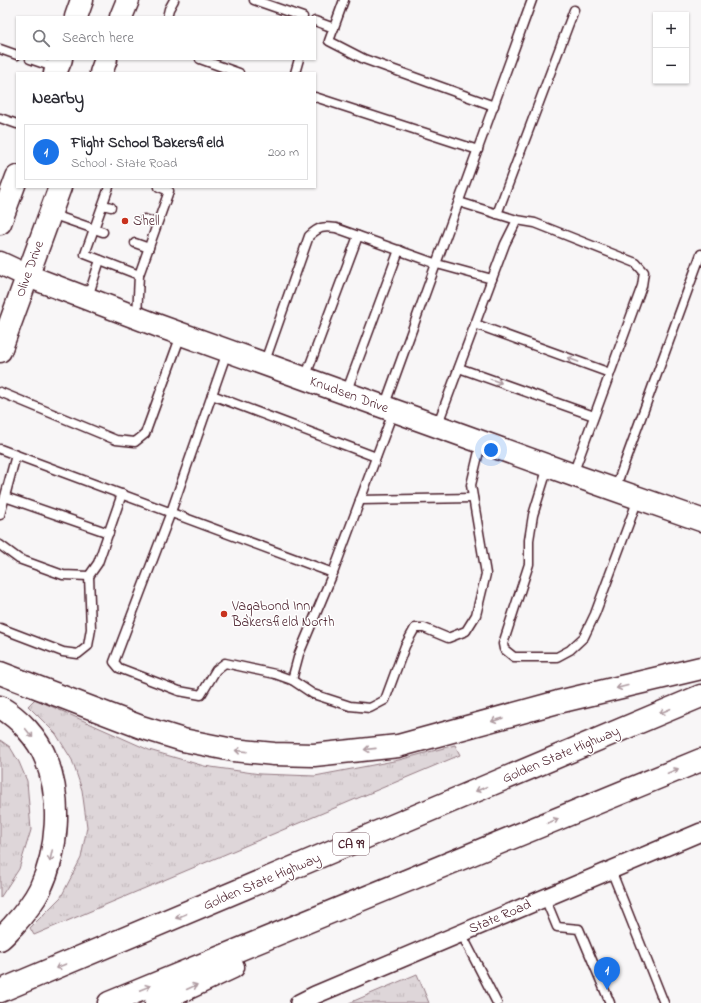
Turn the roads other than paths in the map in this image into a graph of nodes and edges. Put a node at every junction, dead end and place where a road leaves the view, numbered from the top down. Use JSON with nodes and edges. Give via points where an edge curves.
{"nodes":[{"id":1,"x":128,"y":0,"type":"edge"},
{"id":2,"x":174,"y":0,"type":"edge"},
{"id":3,"x":254,"y":0,"type":"edge"},
{"id":4,"x":344,"y":0,"type":"edge"},
{"id":5,"x":532,"y":0,"type":"edge"},
{"id":6,"x":574,"y":10,"type":"dead end"},
{"id":7,"x":121,"y":16,"type":"edge"},
{"id":8,"x":167,"y":16,"type":"edge"},
{"id":9,"x":300,"y":16,"type":"edge"},
{"id":10,"x":316,"y":21,"type":"edge"},
{"id":11,"x":334,"y":28,"type":"junction"},
{"id":12,"x":0,"y":49,"type":"edge"},
{"id":13,"x":16,"y":55,"type":"edge"},
{"id":14,"x":34,"y":60,"type":"edge"},
{"id":15,"x":106,"y":60,"type":"edge"},
{"id":16,"x":203,"y":60,"type":"edge"},
{"id":17,"x":300,"y":60,"type":"edge"},
{"id":18,"x":58,"y":67,"type":"edge"},
{"id":19,"x":101,"y":72,"type":"edge"},
{"id":20,"x":236,"y":72,"type":"edge"},
{"id":21,"x":295,"y":72,"type":"edge"},
{"id":22,"x":316,"y":97,"type":"edge"},
{"id":23,"x":494,"y":106,"type":"junction"},
{"id":24,"x":0,"y":118,"type":"edge"},
{"id":25,"x":16,"y":124,"type":"edge"},
{"id":26,"x":478,"y":150,"type":"junction"},
{"id":27,"x":16,"y":180,"type":"edge"},
{"id":28,"x":60,"y":188,"type":"edge"},
{"id":29,"x":109,"y":188,"type":"edge"},
{"id":30,"x":162,"y":188,"type":"edge"},
{"id":31,"x":459,"y":202,"type":"junction"},
{"id":32,"x":103,"y":205,"type":"junction"},
{"id":33,"x":112,"y":207,"type":"dead end"},
{"id":34,"x":50,"y":214,"type":"junction"},
{"id":35,"x":497,"y":214,"type":"junction"},
{"id":36,"x":144,"y":219,"type":"dead end"},
{"id":37,"x":517,"y":220,"type":"junction"},
{"id":38,"x":0,"y":223,"type":"edge"},
{"id":39,"x":157,"y":223,"type":"junction"},
{"id":40,"x":94,"y":229,"type":"junction"},
{"id":41,"x":102,"y":232,"type":"dead end"},
{"id":42,"x":358,"y":236,"type":"junction"},
{"id":43,"x":135,"y":243,"type":"dead end"},
{"id":44,"x":149,"y":248,"type":"junction"},
{"id":45,"x":399,"y":250,"type":"junction"},
{"id":46,"x":701,"y":254,"type":"edge"},
{"id":47,"x":100,"y":260,"type":"junction"},
{"id":48,"x":0,"y":263,"type":"edge"},
{"id":49,"x":436,"y":264,"type":"junction"},
{"id":50,"x":139,"y":275,"type":"junction"},
{"id":51,"x":28,"y":276,"type":"junction"},
{"id":52,"x":492,"y":279,"type":"junction"},
{"id":53,"x":88,"y":299,"type":"junction"},
{"id":54,"x":137,"y":318,"type":"junction"},
{"id":55,"x":475,"y":324,"type":"junction"},
{"id":56,"x":182,"y":335,"type":"junction"},
{"id":57,"x":0,"y":351,"type":"edge"},
{"id":58,"x":227,"y":351,"type":"junction"},
{"id":59,"x":264,"y":364,"type":"junction"},
{"id":60,"x":459,"y":368,"type":"junction"},
{"id":61,"x":610,"y":373,"type":"junction"},
{"id":62,"x":305,"y":379,"type":"junction"},
{"id":63,"x":0,"y":392,"type":"edge"},
{"id":64,"x":345,"y":394,"type":"junction"},
{"id":65,"x":212,"y":395,"type":"junction"},
{"id":66,"x":389,"y":409,"type":"junction"},
{"id":67,"x":594,"y":416,"type":"junction"},
{"id":68,"x":437,"y":427,"type":"junction"},
{"id":69,"x":481,"y":442,"type":"junction"},
{"id":70,"x":0,"y":449,"type":"edge"},
{"id":71,"x":16,"y":455,"type":"junction"},
{"id":72,"x":376,"y":457,"type":"junction"},
{"id":73,"x":548,"y":466,"type":"junction"},
{"id":74,"x":572,"y":475,"type":"junction"},
{"id":75,"x":615,"y":490,"type":"junction"},
{"id":76,"x":122,"y":494,"type":"junction"},
{"id":77,"x":5,"y":497,"type":"junction"},
{"id":78,"x":639,"y":497,"type":"junction"},
{"id":79,"x":473,"y":498,"type":"junction"},
{"id":80,"x":360,"y":500,"type":"junction"},
{"id":81,"x":171,"y":512,"type":"junction"},
{"id":82,"x":0,"y":515,"type":"edge"},
{"id":83,"x":701,"y":520,"type":"edge"},
{"id":84,"x":109,"y":534,"type":"junction"},
{"id":85,"x":0,"y":545,"type":"edge"},
{"id":86,"x":333,"y":573,"type":"junction"},
{"id":87,"x":89,"y":576,"type":"junction"},
{"id":88,"x":0,"y":628,"type":"edge"},
{"id":89,"x":701,"y":668,"type":"edge"},
{"id":90,"x":0,"y":673,"type":"edge"},
{"id":91,"x":292,"y":680,"type":"junction"},
{"id":92,"x":701,"y":696,"type":"edge"},
{"id":93,"x":0,"y":707,"type":"edge"},
{"id":94,"x":701,"y":760,"type":"edge"},
{"id":95,"x":701,"y":832,"type":"edge"},
{"id":96,"x":517,"y":836,"type":"junction"},
{"id":97,"x":611,"y":870,"type":"junction"},
{"id":98,"x":545,"y":898,"type":"junction"},
{"id":99,"x":461,"y":933,"type":"junction"},
{"id":100,"x":0,"y":939,"type":"edge"},
{"id":101,"x":0,"y":991,"type":"edge"},
{"id":102,"x":109,"y":1003,"type":"edge"},
{"id":103,"x":156,"y":1003,"type":"edge"},
{"id":104,"x":299,"y":1003,"type":"edge"},
{"id":105,"x":497,"y":1003,"type":"edge"},
{"id":106,"x":610,"y":1003,"type":"edge"},
{"id":107,"x":664,"y":1003,"type":"edge"}],
"edges":[{"from":1,"to":7,"type":"main road"},
{"from":2,"to":8,"type":"lane"},
{"from":3,"to":9,"type":"lane"},
{"from":4,"to":11,"type":"lane"},
{"from":5,"to":23,"type":"lane"},
{"from":6,"to":35,"type":"lane"},
{"from":10,"to":11,"type":"lane"},
{"from":11,"to":23,"type":"lane","via":[[330,41],[364,59]]},
{"from":12,"to":13,"type":"lane"},
{"from":14,"to":18,"type":"lane"},
{"from":15,"to":19,"type":"main road"},
{"from":16,"to":20,"type":"lane"},
{"from":17,"to":21,"type":"lane"},
{"from":22,"to":26,"type":"lane"},
{"from":23,"to":26,"type":"lane"},
{"from":24,"to":25,"type":"lane"},
{"from":26,"to":31,"type":"lane"},
{"from":27,"to":38,"type":"main road"},
{"from":28,"to":34,"type":"main road","name":"Olive Drive"},
{"from":29,"to":32,"type":"lane"},
{"from":30,"to":39,"type":"lane","via":[[169,191]]},
{"from":31,"to":35,"type":"lane"},
{"from":31,"to":49,"type":"lane"},
{"from":32,"to":33,"type":"lane"},
{"from":32,"to":40,"type":"lane"},
{"from":34,"to":40,"type":"lane"},
{"from":34,"to":51,"type":"main road","name":"Olive Drive"},
{"from":35,"to":37,"type":"lane"},
{"from":36,"to":39,"type":"lane"},
{"from":37,"to":52,"type":"lane","via":[[504,244]]},
{"from":37,"to":61,"type":"lane","via":[[535,223],[636,263],[644,272],[642,286]]},
{"from":39,"to":44,"type":"lane"},
{"from":40,"to":41,"type":"lane"},
{"from":40,"to":47,"type":"lane","via":[[85,254]]},
{"from":42,"to":45,"type":"lane"},
{"from":42,"to":59,"type":"lane","via":[[326,226],[309,236]]},
{"from":42,"to":62,"type":"lane"},
{"from":43,"to":44,"type":"lane"},
{"from":44,"to":50,"type":"lane"},
{"from":45,"to":49,"type":"lane"},
{"from":45,"to":64,"type":"lane"},
{"from":46,"to":75,"type":"lane"},
{"from":47,"to":50,"type":"lane"},
{"from":47,"to":53,"type":"lane"},
{"from":48,"to":51,"type":"main road","name":"Knudsen Drive"},
{"from":49,"to":52,"type":"lane"},
{"from":49,"to":66,"type":"lane"},
{"from":50,"to":54,"type":"lane"},
{"from":51,"to":53,"type":"main road","name":"Knudsen Drive"},
{"from":51,"to":57,"type":"main road","name":"Olive Drive"},
{"from":52,"to":55,"type":"lane"},
{"from":53,"to":54,"type":"main road","name":"Knudsen Drive"},
{"from":54,"to":56,"type":"main road","name":"Knudsen Drive"},
{"from":55,"to":60,"type":"lane"},
{"from":61,"to":55,"type":"lane","one_way":true},
{"from":56,"to":58,"type":"main road","name":"Knudsen Drive"},
{"from":56,"to":63,"type":"lane","via":[[144,434],[135,442],[116,440]]},
{"from":58,"to":59,"type":"main road","name":"Knudsen Drive"},
{"from":58,"to":65,"type":"lane"},
{"from":59,"to":62,"type":"main road","name":"Knudsen Drive"},
{"from":60,"to":67,"type":"lane","one_way":true},
{"from":60,"to":68,"type":"lane"},
{"from":61,"to":67,"type":"lane"},
{"from":62,"to":64,"type":"main road","name":"Knudsen Drive"},
{"from":64,"to":66,"type":"main road","name":"Knudsen Drive"},
{"from":65,"to":72,"type":"lane"},
{"from":65,"to":81,"type":"lane"},
{"from":66,"to":68,"type":"main road","name":"Knudsen Drive"},
{"from":66,"to":72,"type":"lane"},
{"from":67,"to":74,"type":"lane"},
{"from":68,"to":69,"type":"main road","name":"Knudsen Drive"},
{"from":69,"to":73,"type":"main road","name":"Knudsen Drive"},
{"from":69,"to":79,"type":"lane","via":[[471,485]]},
{"from":70,"to":71,"type":"lane"},
{"from":71,"to":76,"type":"lane"},
{"from":71,"to":77,"type":"lane"},
{"from":72,"to":80,"type":"lane"},
{"from":73,"to":74,"type":"main road","name":"Knudsen Drive"},
{"from":73,"to":78,"type":"lane","via":[[528,540],[529,564],[503,644],[504,649],[514,657],[557,657],[570,650],[584,637]]},
{"from":74,"to":75,"type":"main road","name":"Knudsen Drive"},
{"from":75,"to":78,"type":"main road","name":"Knudsen Drive"},
{"from":76,"to":81,"type":"lane"},
{"from":76,"to":84,"type":"lane"},
{"from":77,"to":82,"type":"lane"},
{"from":77,"to":84,"type":"lane"},
{"from":78,"to":83,"type":"main road","name":"Knudsen Drive"},
{"from":79,"to":80,"type":"lane"},
{"from":79,"to":91,"type":"lane","via":[[486,574],[476,615],[466,632],[448,638],[424,628],[415,628],[405,646],[385,700],[370,708],[350,706],[313,694]]},
{"from":80,"to":86,"type":"lane"},
{"from":81,"to":86,"type":"lane"},
{"from":81,"to":91,"type":"lane","via":[[114,662],[119,668],[179,691],[201,695],[216,670],[226,664]]},
{"from":84,"to":87,"type":"lane","via":[[98,564]]},
{"from":85,"to":87,"type":"lane","via":[[19,559],[63,575]]},
{"from":86,"to":91,"type":"lane","via":[[299,654]]},
{"from":87,"to":88,"type":"lane","via":[[92,629],[88,646],[78,654],[63,652]]},
{"from":89,"to":90,"type":"main road","one_way":true,"via":[[558,702],[398,746],[314,755],[233,750],[183,740],[141,727]]},
{"from":92,"to":101,"type":"main road","name":"Golden State Highway","number":"CA 99","one_way":true},
{"from":93,"to":100,"type":"main road","one_way":true,"via":[[33,736],[46,758],[56,812],[55,838],[49,865],[39,890],[23,915]]},
{"from":96,"to":94,"type":"main road","one_way":true},
{"from":95,"to":97,"type":"street","name":"State Road"},
{"from":102,"to":96,"type":"main road","one_way":true},
{"from":103,"to":96,"type":"main road","one_way":true},
{"from":97,"to":98,"type":"street","name":"State Road"},
{"from":97,"to":107,"type":"lane"},
{"from":98,"to":99,"type":"street","name":"State Road"},
{"from":98,"to":106,"type":"lane","via":[[558,927],[579,929]]},
{"from":99,"to":104,"type":"street","name":"State Road"},
{"from":99,"to":105,"type":"lane"}]}
